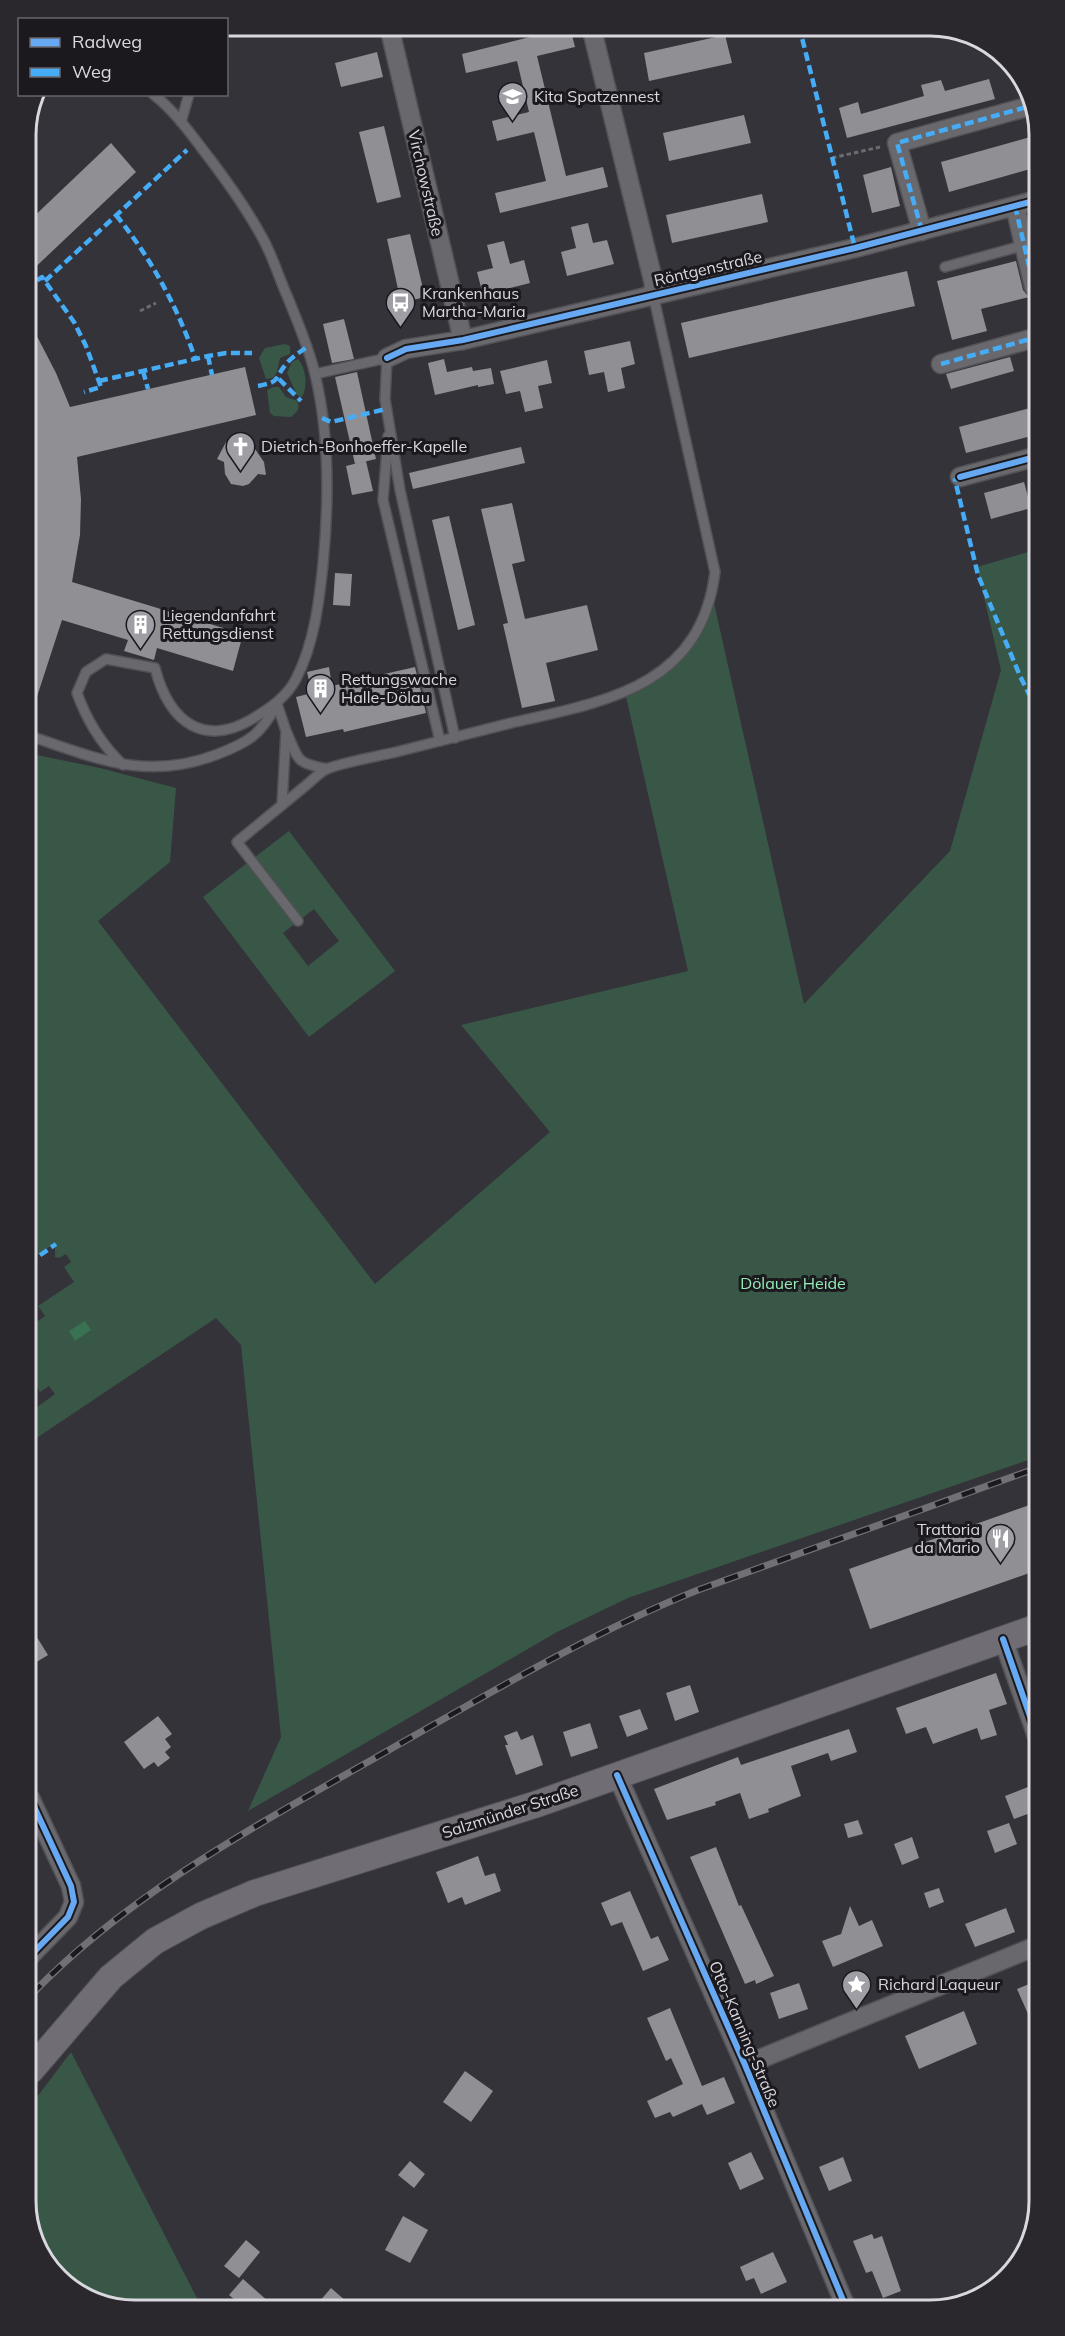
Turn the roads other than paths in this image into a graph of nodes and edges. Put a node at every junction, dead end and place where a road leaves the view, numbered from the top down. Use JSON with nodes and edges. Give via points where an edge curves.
{"nodes":[{"id":1,"x":391,"y":36,"type":"edge"},
{"id":2,"x":593,"y":36,"type":"edge"},
{"id":3,"x":155,"y":96,"type":"edge"},
{"id":4,"x":188,"y":96,"type":"edge"},
{"id":5,"x":1025,"y":108,"type":"edge"},
{"id":6,"x":181,"y":122,"type":"junction"},
{"id":7,"x":1029,"y":202,"type":"edge"},
{"id":8,"x":1015,"y":206,"type":"junction"},
{"id":9,"x":922,"y":231,"type":"junction"},
{"id":10,"x":1025,"y":245,"type":"junction"},
{"id":11,"x":1029,"y":264,"type":"edge"},
{"id":12,"x":945,"y":267,"type":"dead end"},
{"id":13,"x":653,"y":294,"type":"junction"},
{"id":14,"x":1029,"y":339,"type":"edge"},
{"id":15,"x":463,"y":340,"type":"junction"},
{"id":16,"x":387,"y":358,"type":"junction"},
{"id":17,"x":941,"y":364,"type":"dead end"},
{"id":18,"x":315,"y":374,"type":"junction"},
{"id":19,"x":389,"y":422,"type":"junction"},
{"id":20,"x":1029,"y":458,"type":"edge"},
{"id":21,"x":960,"y":477,"type":"dead end"},
{"id":22,"x":400,"y":490,"type":"junction"},
{"id":23,"x":383,"y":500,"type":"junction"},
{"id":24,"x":277,"y":704,"type":"junction"},
{"id":25,"x":286,"y":731,"type":"junction"},
{"id":26,"x":36,"y":738,"type":"edge"},
{"id":27,"x":455,"y":738,"type":"junction"},
{"id":28,"x":440,"y":741,"type":"junction"},
{"id":29,"x":123,"y":765,"type":"junction"},
{"id":30,"x":327,"y":769,"type":"junction"},
{"id":31,"x":282,"y":805,"type":"junction"},
{"id":32,"x":298,"y":921,"type":"dead end"},
{"id":33,"x":1029,"y":1630,"type":"edge"},
{"id":34,"x":1003,"y":1639,"type":"junction"},
{"id":35,"x":1029,"y":1713,"type":"edge"},
{"id":36,"x":617,"y":1775,"type":"junction"},
{"id":37,"x":36,"y":1811,"type":"edge"},
{"id":38,"x":1029,"y":1949,"type":"edge"},
{"id":39,"x":36,"y":1950,"type":"edge"},
{"id":40,"x":36,"y":2064,"type":"edge"},
{"id":41,"x":745,"y":2065,"type":"junction"},
{"id":42,"x":839,"y":2300,"type":"edge"}],
"edges":[{"from":1,"to":15,"type":"street","name":"Virchowstraße"},
{"from":2,"to":13,"type":"street","via":[[654,284]]},
{"from":3,"to":6,"type":"lane"},
{"from":4,"to":6,"type":"lane"},
{"from":5,"to":9,"type":"street","via":[[897,143]]},
{"from":6,"to":18,"type":"lane","via":[[223,176],[263,239],[301,327]]},
{"from":7,"to":8,"type":"street","name":"Röntgenstraße"},
{"from":8,"to":9,"type":"street","name":"Röntgenstraße"},
{"from":8,"to":10,"type":"street"},
{"from":9,"to":13,"type":"street","name":"Röntgenstraße"},
{"from":10,"to":11,"type":"street"},
{"from":10,"to":12,"type":"lane"},
{"from":13,"to":15,"type":"street","name":"Röntgenstraße"},
{"from":13,"to":27,"type":"lane","via":[[715,572],[704,618],[668,666],[625,692]]},
{"from":14,"to":17,"type":"street"},
{"from":15,"to":16,"type":"street","name":"Röntgenstraße","via":[[406,349]]},
{"from":16,"to":18,"type":"lane"},
{"from":16,"to":19,"type":"lane","via":[[385,399]]},
{"from":18,"to":24,"type":"lane","via":[[327,473],[321,584],[315,623],[297,678]]},
{"from":19,"to":22,"type":"lane"},
{"from":19,"to":23,"type":"lane"},
{"from":20,"to":21,"type":"street"},
{"from":22,"to":23,"type":"lane"},
{"from":22,"to":27,"type":"lane"},
{"from":23,"to":28,"type":"lane"},
{"from":24,"to":25,"type":"lane"},
{"from":24,"to":29,"type":"lane","via":[[259,733],[218,754],[166,767]]},
{"from":24,"to":29,"type":"lane","via":[[230,730],[196,728],[168,704],[154,668],[106,659],[86,672],[78,693],[85,717]]},
{"from":25,"to":30,"type":"lane","via":[[298,760]]},
{"from":25,"to":31,"type":"lane"},
{"from":26,"to":29,"type":"lane"},
{"from":27,"to":28,"type":"lane"},
{"from":28,"to":30,"type":"lane"},
{"from":30,"to":31,"type":"lane"},
{"from":31,"to":32,"type":"lane","via":[[237,842]]},
{"from":33,"to":34,"type":"main road","name":"Salzmünder Straße"},
{"from":34,"to":35,"type":"street"},
{"from":34,"to":36,"type":"main road","name":"Salzmünder Straße"},
{"from":36,"to":40,"type":"main road","name":"Salzmünder Straße","via":[[255,1893],[201,1916],[155,1941],[111,1977]]},
{"from":36,"to":41,"type":"street","name":"Otto-Kanning-Straße"},
{"from":37,"to":39,"type":"street","via":[[71,1886],[74,1902],[68,1917]]},
{"from":38,"to":41,"type":"street"},
{"from":41,"to":42,"type":"street","name":"Otto-Kanning-Straße"}]}
